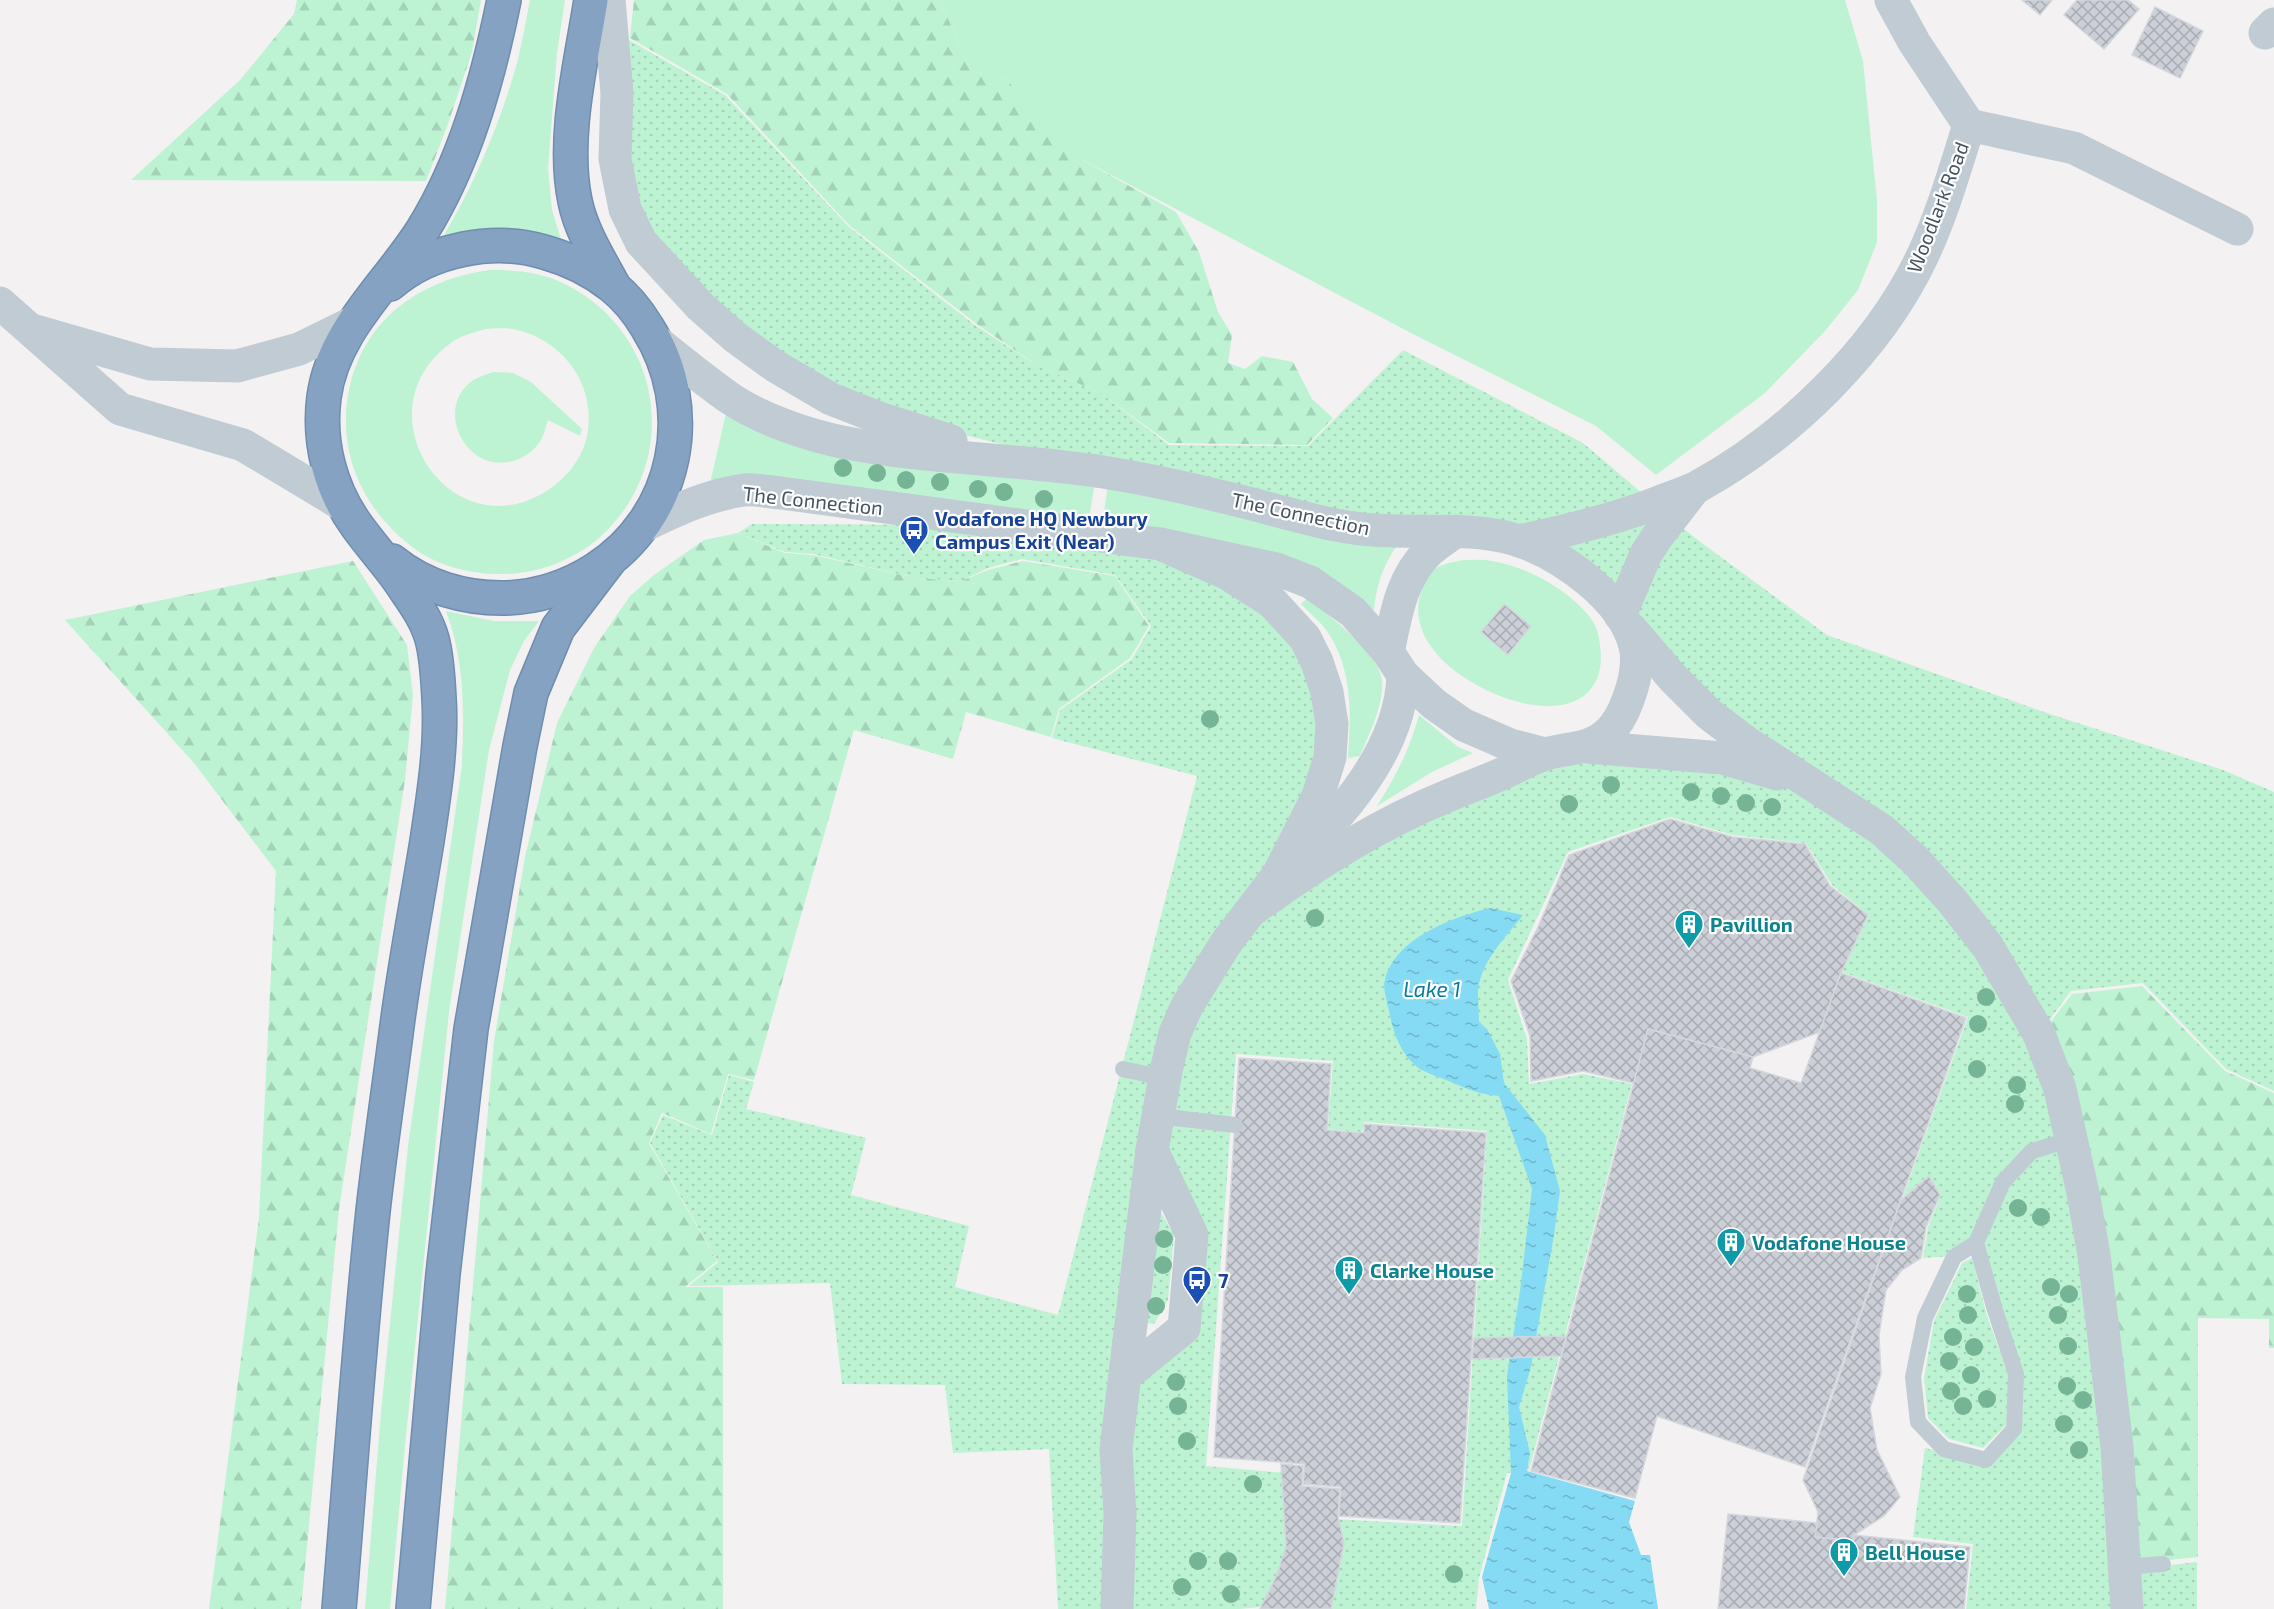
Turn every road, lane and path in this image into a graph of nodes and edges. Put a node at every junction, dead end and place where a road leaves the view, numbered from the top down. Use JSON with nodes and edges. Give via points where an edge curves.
{"nodes":[{"id":1,"x":504,"y":0,"type":"edge"},
{"id":2,"x":591,"y":0,"type":"edge"},
{"id":3,"x":609,"y":0,"type":"edge"},
{"id":4,"x":1891,"y":0,"type":"edge"},
{"id":5,"x":1969,"y":125,"type":"junction"},
{"id":6,"x":2237,"y":229,"type":"dead end"},
{"id":7,"x":613,"y":287,"type":"junction"},
{"id":8,"x":0,"y":303,"type":"edge"},
{"id":9,"x":362,"y":311,"type":"junction"},
{"id":10,"x":29,"y":329,"type":"junction"},
{"id":11,"x":657,"y":342,"type":"junction"},
{"id":12,"x":1040,"y":464,"type":"junction"},
{"id":13,"x":1695,"y":488,"type":"junction"},
{"id":14,"x":343,"y":505,"type":"junction"},
{"id":15,"x":643,"y":526,"type":"junction"},
{"id":16,"x":1456,"y":531,"type":"junction"},
{"id":17,"x":1520,"y":541,"type":"junction"},
{"id":18,"x":1160,"y":544,"type":"junction"},
{"id":19,"x":376,"y":548,"type":"junction"},
{"id":20,"x":609,"y":561,"type":"junction"},
{"id":21,"x":1623,"y":619,"type":"junction"},
{"id":22,"x":1395,"y":663,"type":"junction"},
{"id":23,"x":1588,"y":747,"type":"junction"},
{"id":24,"x":1545,"y":754,"type":"junction"},
{"id":25,"x":1829,"y":794,"type":"junction"},
{"id":26,"x":1278,"y":875,"type":"junction"},
{"id":27,"x":1255,"y":908,"type":"junction"},
{"id":28,"x":1123,"y":1069,"type":"dead end"},
{"id":29,"x":1164,"y":1078,"type":"junction"},
{"id":30,"x":1158,"y":1116,"type":"junction"},
{"id":31,"x":1235,"y":1125,"type":"dead end"},
{"id":32,"x":2072,"y":1139,"type":"junction"},
{"id":33,"x":1152,"y":1150,"type":"junction"},
{"id":34,"x":1976,"y":1243,"type":"junction"},
{"id":35,"x":1125,"y":1376,"type":"junction"},
{"id":36,"x":2163,"y":1564,"type":"dead end"},
{"id":37,"x":2124,"y":1567,"type":"junction"},
{"id":38,"x":339,"y":1609,"type":"edge"},
{"id":39,"x":413,"y":1609,"type":"edge"},
{"id":40,"x":1117,"y":1609,"type":"edge"},
{"id":41,"x":2127,"y":1609,"type":"edge"}],
"edges":[{"from":1,"to":9,"type":"highway","via":[[492,57],[445,190],[422,232]]},
{"from":2,"to":7,"type":"highway","via":[[569,166],[575,204]]},
{"from":3,"to":12,"type":"street","via":[[617,93],[615,159],[625,209],[641,242],[667,272],[735,337],[831,399],[938,437]]},
{"from":4,"to":5,"type":"street","name":"Woodlark Road"},
{"from":5,"to":6,"type":"street","via":[[2074,148]]},
{"from":5,"to":13,"type":"street","name":"Woodlark Road","via":[[1922,257],[1867,342],[1800,413],[1741,459]]},
{"from":7,"to":9,"type":"highway","via":[[571,261],[534,249],[474,247],[418,265],[393,281]]},
{"from":7,"to":11,"type":"highway","via":[[638,312]]},
{"from":8,"to":10,"type":"street"},
{"from":9,"to":10,"type":"street","via":[[299,349],[237,366],[150,364]]},
{"from":9,"to":14,"type":"highway","via":[[340,346],[324,398],[325,453]]},
{"from":10,"to":14,"type":"street","via":[[120,410],[243,445]]},
{"from":11,"to":12,"type":"street","via":[[733,400],[777,423],[845,443]]},
{"from":11,"to":15,"type":"highway","via":[[669,372],[676,436],[670,468]]},
{"from":12,"to":16,"type":"street","name":"The Connection","via":[[1143,479],[1360,529]]},
{"from":13,"to":17,"type":"street","name":"Woodlark Road","via":[[1582,528]]},
{"from":13,"to":21,"type":"street","name":"Woodlark Road","via":[[1657,537],[1634,580]]},
{"from":14,"to":19,"type":"highway"},
{"from":15,"to":18,"type":"street","name":"The Connection","via":[[687,505],[746,490]]},
{"from":15,"to":20,"type":"highway"},
{"from":16,"to":17,"type":"street","name":"The Connection"},
{"from":16,"to":22,"type":"street","via":[[1428,552],[1402,590]]},
{"from":17,"to":21,"type":"street","via":[[1559,560],[1587,580]]},
{"from":18,"to":22,"type":"street","name":"The Connection","via":[[1276,569],[1310,582],[1353,612]]},
{"from":18,"to":26,"type":"street","via":[[1228,574],[1272,602],[1305,638],[1317,662],[1332,724],[1329,757],[1318,796]]},
{"from":19,"to":20,"type":"highway","via":[[428,584],[490,598],[522,597],[553,590]]},
{"from":19,"to":38,"type":"highway","via":[[415,602],[432,638],[440,729],[436,784],[373,1213]]},
{"from":20,"to":39,"type":"highway","via":[[558,628],[531,693],[520,746],[471,1029],[443,1274]]},
{"from":21,"to":23,"type":"street","via":[[1635,647],[1632,690],[1610,732]]},
{"from":21,"to":25,"type":"street","via":[[1709,714]]},
{"from":22,"to":24,"type":"street","name":"The Connection","via":[[1434,704],[1464,725],[1510,745]]},
{"from":22,"to":26,"type":"street","via":[[1402,697],[1390,732],[1357,792]]},
{"from":23,"to":24,"type":"street"},
{"from":23,"to":25,"type":"street","via":[[1722,758]]},
{"from":24,"to":27,"type":"street","via":[[1366,836],[1304,872]]},
{"from":25,"to":32,"type":"street","via":[[1882,830],[1916,861],[1988,947],[2039,1034],[2060,1089]]},
{"from":26,"to":27,"type":"street"},
{"from":27,"to":29,"type":"street","via":[[1226,943],[1187,1006],[1175,1033]]},
{"from":28,"to":29,"type":"lane"},
{"from":29,"to":30,"type":"street"},
{"from":30,"to":31,"type":"lane"},
{"from":30,"to":33,"type":"street"},
{"from":32,"to":34,"type":"lane","via":[[2032,1151],[2003,1182]]},
{"from":32,"to":37,"type":"street","via":[[2094,1255],[2117,1448]]},
{"from":33,"to":35,"type":"street"},
{"from":33,"to":35,"type":"street","via":[[1192,1235],[1184,1328]]},
{"from":34,"to":34,"type":"lane","via":[[2016,1374],[2014,1430],[1986,1460],[1944,1449],[1918,1422],[1913,1377],[1925,1318],[1954,1257]]},
{"from":35,"to":40,"type":"street","via":[[1116,1449],[1120,1514]]},
{"from":36,"to":37,"type":"lane"},
{"from":37,"to":41,"type":"street"}]}
